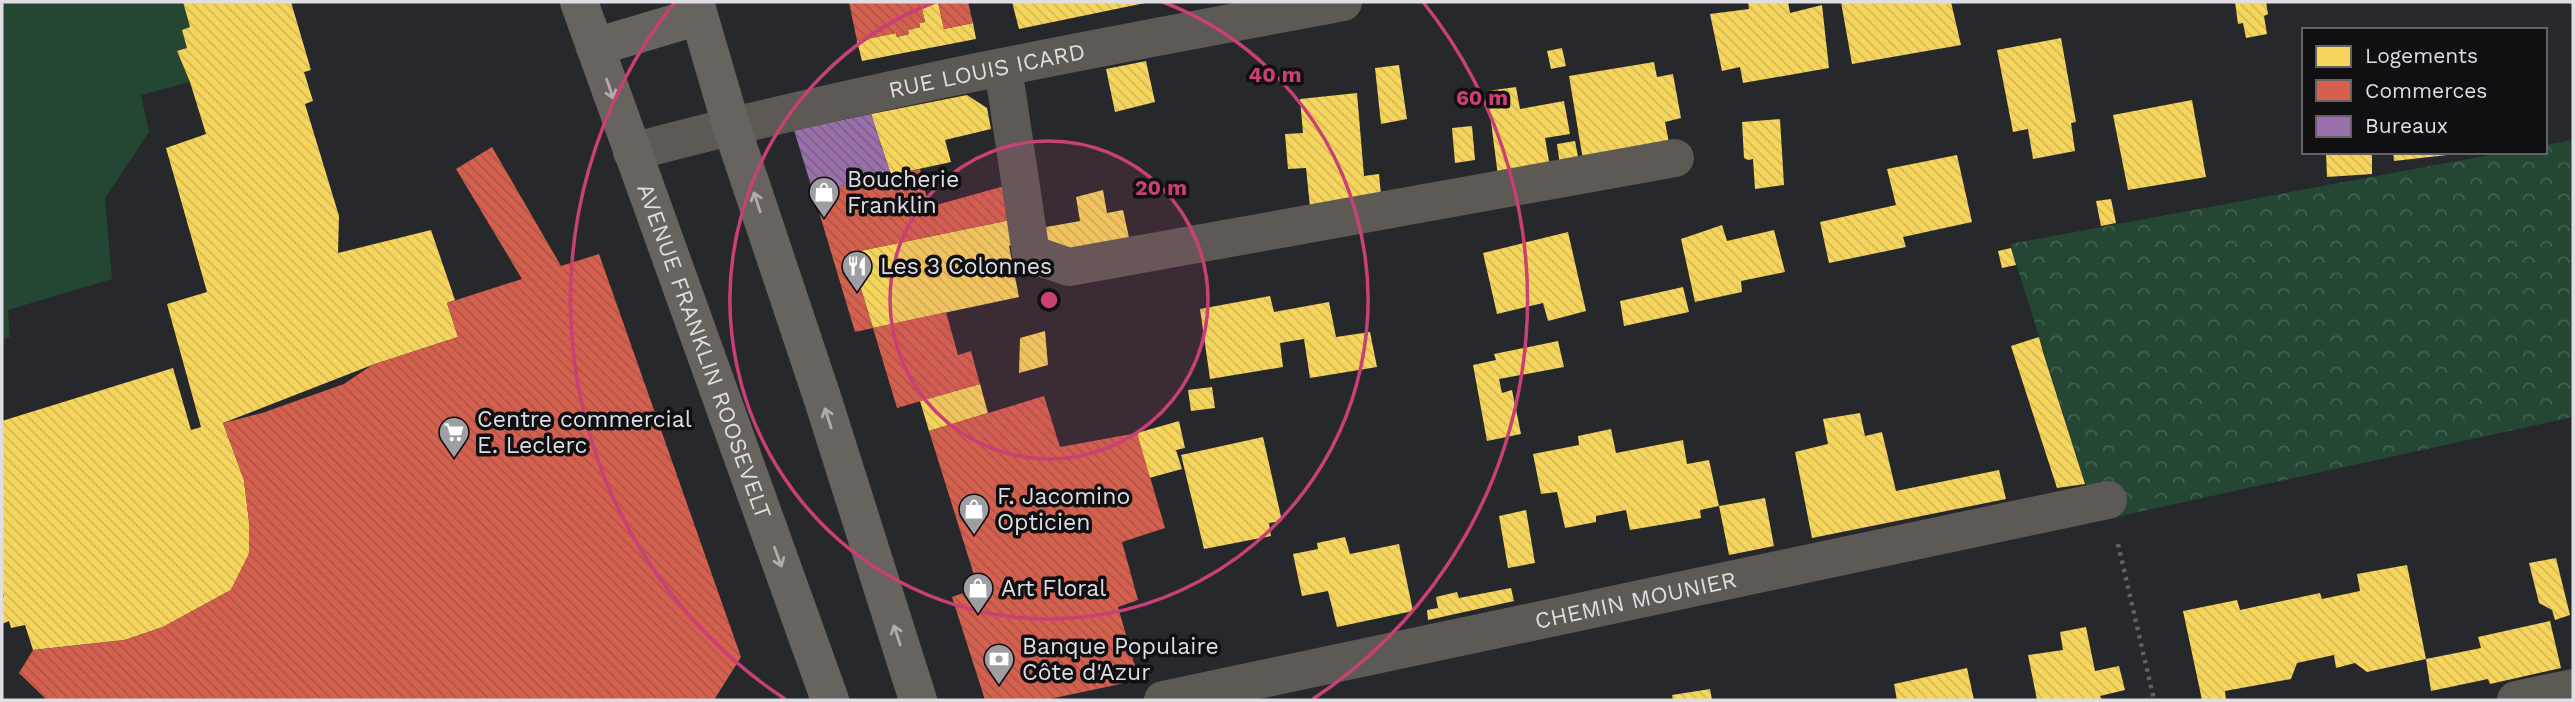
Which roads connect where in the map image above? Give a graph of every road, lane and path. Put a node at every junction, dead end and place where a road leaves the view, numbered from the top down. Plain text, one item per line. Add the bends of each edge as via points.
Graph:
1 (579, 2) edge
2 (1343, 2) edge
3 (697, 9) edge
4 (595, 47) junction
5 (1003, 67) junction
6 (731, 125) junction
7 (632, 152) junction
8 (1675, 158) dead end
9 (2108, 500) joint
10 (2573, 688) edge
11 (830, 700) edge
12 (918, 700) edge
13 (1163, 700) edge
14 (2154, 700) edge
15 (2516, 700) edge

1 - 4 main road, AVENUE FRANKLIN ROOSEVELT
2 - 5 street, RUE LOUIS ICARD
3 - 4 main road
3 - 6 main road
4 -> 7 main road, AVENUE FRANKLIN ROOSEVELT
5 - 6 street, RUE LOUIS ICARD
5 - 8 street via 1031,254 1069,267
6 - 7 street, RUE LOUIS ICARD
12 -> 6 main road
7 -> 11 main road, AVENUE FRANKLIN ROOSEVELT
9 - 13 street, CHEMIN MOUNIER
9 - 14 path
10 - 15 street

